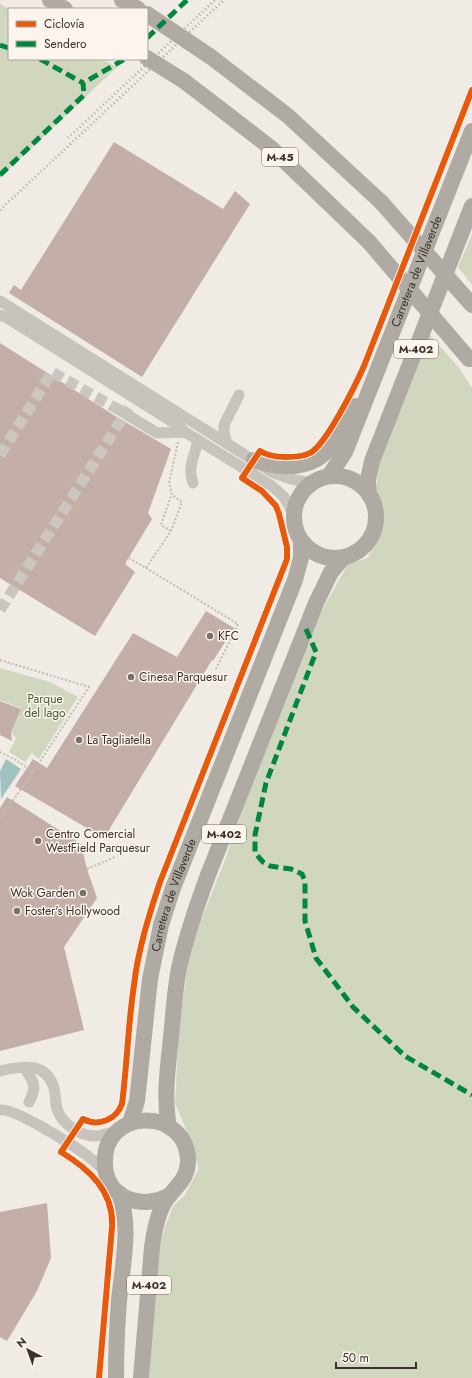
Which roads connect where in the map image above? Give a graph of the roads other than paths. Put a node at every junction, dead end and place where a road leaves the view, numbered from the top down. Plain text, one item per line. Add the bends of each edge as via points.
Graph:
1 (50, 0) edge
2 (122, 0) edge
3 (63, 8) edge
4 (136, 8) edge
5 (148, 15) edge
6 (148, 59) edge
7 (472, 131) edge
8 (472, 206) edge
9 (0, 301) edge
10 (472, 305) edge
11 (0, 315) edge
12 (470, 362) edge
13 (380, 366) junction
14 (239, 395) dead end
15 (121, 411) tunnel mouth
16 (185, 432) junction
17 (198, 440) junction
18 (227, 444) junction
19 (216, 451) junction
20 (254, 460) junction
21 (190, 466) junction
22 (329, 476) junction
23 (193, 483) dead end
24 (312, 483) junction
25 (369, 495) junction
26 (294, 513) junction
27 (301, 541) junction
28 (343, 558) junction
29 (24, 1066) junction
30 (0, 1070) edge
31 (29, 1102) dead end
32 (0, 1110) edge
33 (130, 1123) junction
34 (169, 1127) junction
35 (116, 1131) junction
36 (106, 1172) junction
37 (119, 1194) junction
38 (170, 1195) junction
39 (116, 1376) edge
40 (141, 1378) edge

1 - 3 highway
2 - 4 highway
5 - 10 highway, M-45, bridge via 211,57 288,116 381,202
6 - 12 highway, M-45, bridge via 184,81 271,148 369,242
7 - 13 highway, Carretera de Villaverde / M-402
8 - 25 highway, M-402 via 372,461 368,480
9 - 18 street
11 - 16 street
13 - 20 highway via 328,450 320,456 309,462 288,466 269,465
13 - 22 highway, Carretera de Villaverde / M-402 via 345,452
14 - 18 street via 224,425
15 - 16 street via 157,433
16 - 17 street
17 - 19 street
17 - 21 street
18 - 20 street
19 - 21 street via 202,455
19 - 26 street via 276,490
20 - 24 street via 279,475
21 - 23 street
22 - 24 highway, M-402
22 - 25 highway via 350,479 360,484
24 - 26 highway, M-402 via 298,498
25 - 28 highway, M-402 via 376,513 372,533 359,550
26 - 27 highway, M-402 via 294,526
27 - 28 highway via 318,554
27 - 33 highway, Carretera de Villaverde / M-402 via 301,558 295,580 161,925 148,993 137,1101
28 - 34 highway, Carretera de Villaverde / M-402 via 331,572 318,597 190,925 175,998 166,1093
29 - 30 street
29 - 31 street via 32,1080 34,1093
29 - 35 street via 41,1070 49,1078 54,1087 60,1115 70,1126 94,1136
32 - 36 street via 18,1114 34,1123 85,1154
33 - 34 highway via 150,1120
33 - 35 highway
34 - 38 highway via 183,1141 188,1158 185,1176
35 - 36 highway via 107,1147
36 - 37 highway
37 - 38 highway via 144,1202
37 - 39 highway, M-402 via 126,1226
38 - 40 highway, M-402 via 162,1208 153,1239

